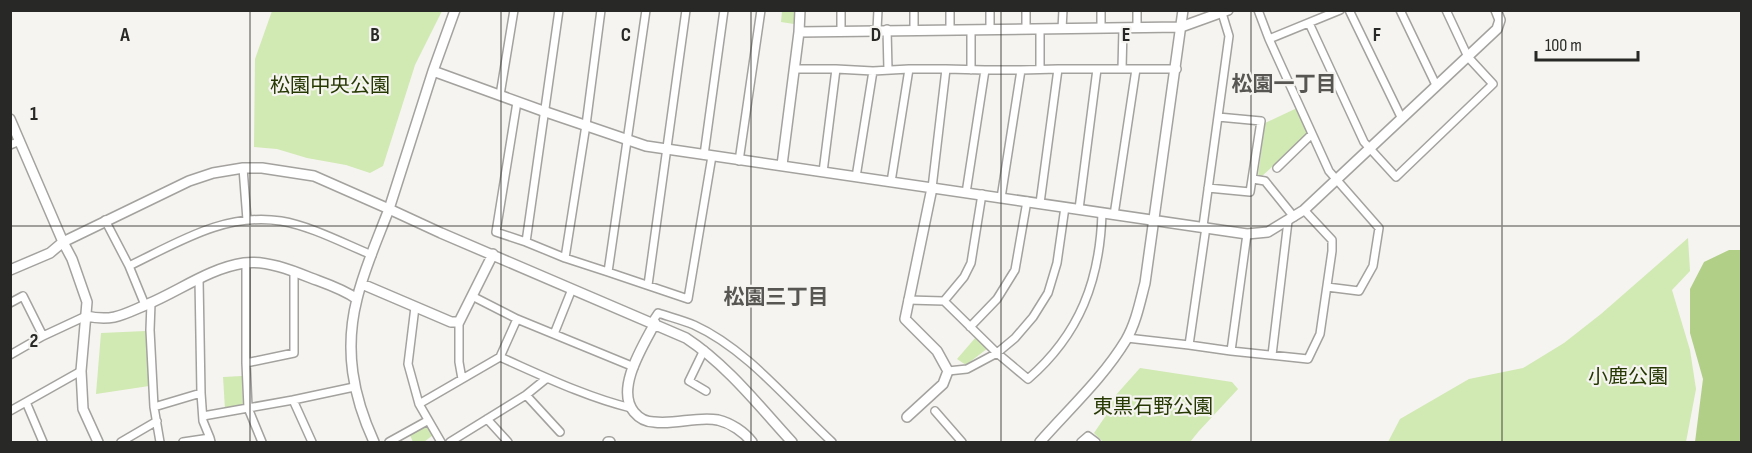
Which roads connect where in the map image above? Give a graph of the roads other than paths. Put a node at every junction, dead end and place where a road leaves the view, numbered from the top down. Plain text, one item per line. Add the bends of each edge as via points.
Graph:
1 (455, 10) edge
2 (514, 10) edge
3 (559, 10) edge
4 (601, 10) edge
5 (645, 10) edge
6 (686, 10) edge
7 (724, 10) edge
8 (761, 10) edge
9 (800, 10) edge
10 (841, 10) edge
11 (878, 10) edge
12 (914, 10) edge
13 (950, 10) edge
14 (990, 10) edge
15 (1026, 10) edge
16 (1062, 10) edge
17 (1101, 10) edge
18 (1137, 10) edge
19 (1184, 10) edge
20 (1258, 10) edge
21 (1340, 10) edge
22 (1349, 10) edge
23 (1400, 10) edge
24 (1446, 10) edge
25 (1496, 10) edge
26 (1225, 12) edge
27 (1309, 23) junction
28 (1181, 27) junction
29 (1101, 28) junction
30 (1123, 28) junction
31 (1137, 28) junction
32 (950, 29) junction
33 (1026, 29) junction
34 (1040, 29) junction
35 (1062, 29) junction
36 (882, 30) junction
37 (914, 30) junction
38 (971, 30) junction
39 (990, 30) junction
40 (841, 31) junction
41 (799, 32) junction
42 (1269, 39) junction
43 (1468, 57) junction
44 (794, 69) junction
45 (836, 69) junction
46 (909, 69) junction
47 (946, 69) junction
48 (1040, 69) junction
49 (1059, 69) junction
50 (1096, 69) junction
51 (1122, 69) junction
52 (1136, 69) junction
53 (1177, 69) junction
54 (888, 70) junction
55 (971, 70) junction
56 (985, 70) junction
57 (1022, 70) junction
58 (433, 71) junction
59 (873, 71) junction
60 (1436, 85) junction
61 (500, 95) junction
62 (517, 102) junction
63 (543, 111) junction
64 (1218, 117) junction
65 (1401, 117) junction
66 (10, 119) edge
67 (586, 125) junction
68 (1312, 135) junction
69 (627, 139) junction
70 (15, 143) edge
71 (1369, 148) junction
72 (667, 149) junction
73 (708, 155) junction
74 (739, 161) junction
75 (782, 165) junction
76 (243, 168) junction
77 (1277, 168) dead end
78 (823, 172) junction
79 (856, 177) junction
80 (1253, 179) junction
81 (1335, 179) junction
82 (891, 182) junction
83 (932, 188) junction
84 (1208, 188) junction
85 (966, 193) junction
86 (982, 194) junction
87 (1001, 198) junction
88 (1027, 201) junction
89 (1040, 203) junction
90 (1065, 207) junction
91 (389, 208) junction
92 (1079, 209) junction
93 (1304, 210) junction
94 (1102, 213) junction
95 (1114, 214) junction
96 (1291, 219) junction
97 (105, 220) junction
98 (247, 220) junction
99 (1154, 221) junction
100 (1204, 227) junction
101 (1247, 234) junction
102 (63, 242) junction
103 (526, 242) junction
104 (493, 254) junction
105 (372, 255) junction
106 (565, 258) junction
107 (246, 263) junction
108 (129, 266) junction
109 (10, 270) edge
110 (294, 271) junction
111 (608, 272) junction
112 (199, 279) junction
113 (362, 284) junction
114 (648, 285) junction
115 (1327, 287) junction
116 (572, 289) junction
117 (472, 296) junction
118 (357, 299) junction
119 (908, 300) junction
120 (944, 301) junction
121 (10, 303) edge
122 (148, 304) junction
123 (415, 307) junction
124 (86, 316) junction
125 (517, 319) junction
126 (459, 322) junction
127 (653, 323) junction
128 (970, 327) junction
129 (554, 334) junction
130 (43, 336) junction
131 (1127, 338) junction
132 (1189, 345) junction
133 (704, 350) junction
134 (1231, 351) junction
135 (997, 353) junction
136 (10, 355) edge
137 (1272, 355) junction
138 (500, 357) junction
139 (246, 363) junction
140 (634, 367) junction
141 (948, 370) junction
142 (81, 371) junction
143 (547, 378) junction
144 (462, 379) junction
145 (354, 387) junction
146 (706, 392) dead end
147 (201, 393) junction
148 (526, 395) junction
149 (293, 400) junction
150 (26, 402) junction
151 (420, 404) junction
152 (154, 407) junction
153 (248, 408) junction
154 (631, 408) junction
155 (10, 411) edge
156 (935, 411) dead end
157 (203, 416) junction
158 (907, 417) dead end
159 (487, 419) junction
160 (157, 421) junction
161 (427, 421) junction
162 (560, 432) dead end
163 (210, 440) edge
164 (43, 442) edge
165 (98, 442) edge
166 (121, 442) edge
167 (160, 442) edge
168 (183, 442) edge
169 (262, 442) edge
170 (312, 442) edge
171 (374, 442) edge
172 (388, 442) edge
173 (441, 442) edge
174 (450, 442) edge
175 (508, 442) edge
176 (752, 442) edge
177 (792, 442) edge
178 (832, 442) edge
179 (962, 442) edge
180 (1040, 442) edge
181 (1081, 442) edge
182 (1096, 442) edge

1 - 58 street
2 - 61 street
3 - 63 street
4 - 67 street
5 - 69 street
6 - 72 street
7 - 73 street
8 - 74 street
9 - 41 street
10 - 40 street
11 - 36 street
12 - 37 street
13 - 32 street
14 - 39 street
15 - 33 street
16 - 35 street
17 - 29 street
18 - 31 street
19 - 28 street
20 - 42 street
21 - 27 street
22 - 65 street
23 - 60 street
24 - 43 street
25 - 43 street via 1499,27
26 - 28 street
26 - 64 street via 1229,36
27 - 42 street
27 - 71 street
28 - 31 street
28 - 53 street
29 - 30 street
29 - 35 street
30 - 31 street
30 - 51 street
32 - 37 street
32 - 38 street
33 - 34 street
33 - 39 street
34 - 35 street
34 - 48 street
36 - 37 street
36 - 40 street
36 - 54 street
38 - 39 street
38 - 55 street
40 - 41 street
41 - 44 street
42 - 68 street
43 - 60 street
43 - 71 street via 1492,84 1396,177
44 - 45 street
44 - 75 street
45 - 59 street
45 - 78 street
46 - 47 street
46 - 54 street
46 - 82 street
47 - 55 street
47 - 83 street
48 - 49 street
48 - 57 street
49 - 50 street
49 - 89 street
50 - 51 street
50 - 92 street
51 - 52 street
52 - 53 street
52 - 95 street
53 - 99 street
54 - 59 street
55 - 56 street
56 - 57 street
56 - 85 street
57 - 87 street
58 - 61 street
58 - 91 street
59 - 79 street
60 - 65 street
61 - 62 street
62 - 63 street
62 - 103 street via 496,232
63 - 67 street
63 - 103 street
64 - 80 street via 1261,121
64 - 84 street
65 - 71 street
66 - 70 street
67 - 69 street
67 - 106 street
68 - 77 street
68 - 81 street
69 - 72 street
69 - 111 street
70 - 102 street
71 - 81 street
72 - 73 street
72 - 114 street
73 - 74 street
73 - 114 street via 688,299
74 - 75 street
75 - 78 street
76 - 91 street via 315,176
76 - 97 street via 189,181
76 - 98 street
78 - 79 street
79 - 82 street
80 - 84 street via 1250,192
80 - 96 street via 1264,181
81 - 93 street
81 - 115 street via 1379,228 1373,266 1359,291
82 - 83 street
83 - 85 street
83 - 119 street
84 - 100 street
85 - 86 street
86 - 87 street
86 - 120 street via 971,263
87 - 88 street
88 - 89 street
88 - 128 street via 1015,270 997,299
89 - 90 street
90 - 92 street
90 - 135 street via 1058,263 1048,293 1033,317
91 - 104 street
91 - 105 street
92 - 94 street
93 - 96 street
93 - 115 street via 1332,240
94 - 95 street
94 - 135 street via 1087,302 1069,335 1028,379
95 - 99 street
96 - 101 street via 1268,232
96 - 137 street
97 - 102 street
97 - 108 street
98 - 105 street via 282,221
98 - 108 street via 194,233
99 - 100 street
99 - 131 street via 1145,283
100 - 101 street
100 - 132 street
101 - 134 street
102 - 109 street via 50,253
102 - 124 street via 87,302
103 - 106 street
104 - 116 street
104 - 117 street
105 - 113 street
106 - 111 street
107 - 110 street
107 - 112 street
107 - 139 street
108 - 122 street
110 - 118 street
110 - 139 street via 294,353
111 - 114 street
112 - 122 street
112 - 147 street
113 - 118 street
113 - 123 street
115 - 137 street via 1320,334 1308,359
116 - 127 street
116 - 129 street
117 - 125 street
117 - 126 street
118 - 145 street via 351,349
119 - 120 street
119 - 141 street via 904,320 937,351
120 - 128 street
121 - 130 street via 23,296
122 - 124 street via 118,317
122 - 152 street
123 - 126 street
123 - 151 street via 408,364
124 - 130 street
124 - 142 street
125 - 129 street
125 - 138 street
126 - 144 street
127 - 133 street
127 - 140 street
127 - 178 street via 658,313 695,326 729,347 765,375
128 - 135 street
129 - 140 street
130 - 136 street
131 - 132 street
131 - 180 street via 1099,377
132 - 134 street
133 - 146 street via 689,381
133 - 177 street
134 - 137 street
135 - 141 street via 967,369
138 - 143 street
138 - 144 street
139 - 153 street
140 - 154 street via 626,389
141 - 158 street via 943,384
142 - 150 street
142 - 165 street via 83,409
143 - 148 street
143 - 154 street
144 - 151 street
145 - 149 street
145 - 171 street
147 - 152 street
147 - 157 street
148 - 159 street
148 - 162 street
149 - 153 street
149 - 170 street
150 - 155 street
150 - 164 street
151 - 161 street
152 - 160 street
153 - 157 street
153 - 169 street
154 - 176 street via 653,423 717,420 736,428
156 - 179 street
157 - 163 street
159 - 174 street
159 - 175 street
160 - 166 street
160 - 167 street
161 - 172 street
161 - 173 street
163 - 168 street
181 - 182 street via 1088,436

